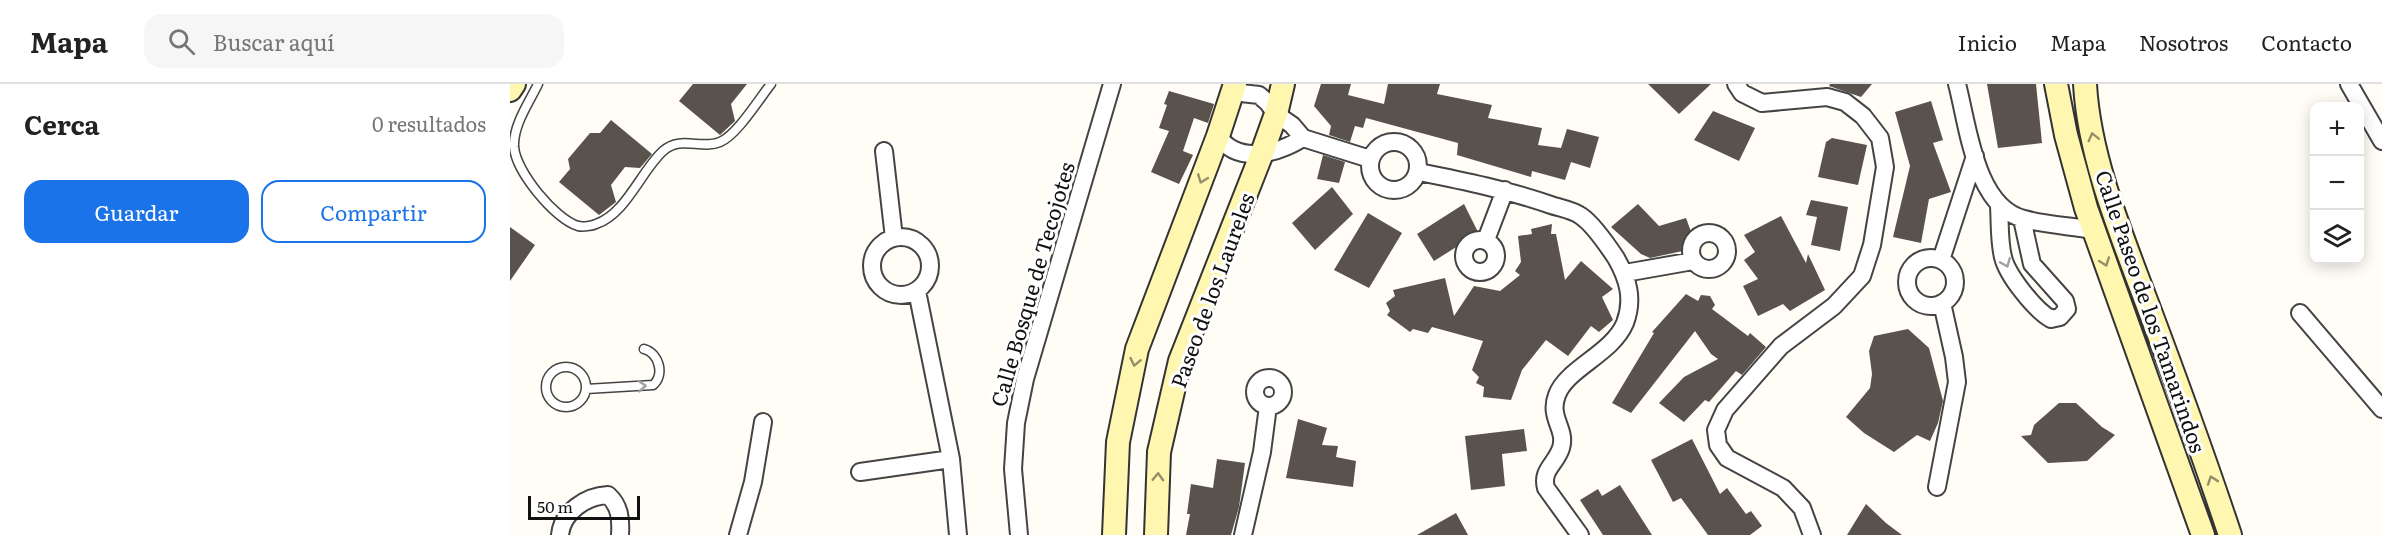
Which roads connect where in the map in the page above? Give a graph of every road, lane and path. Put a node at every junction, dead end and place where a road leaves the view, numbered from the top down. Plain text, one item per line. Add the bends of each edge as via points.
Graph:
1 (538, 84) edge
2 (771, 84) edge
3 (1112, 84) edge
4 (1283, 84) edge
5 (1736, 84) edge
6 (1957, 84) edge
7 (2056, 84) edge
8 (2085, 84) edge
9 (2349, 84) edge
10 (1234, 88) edge
11 (1276, 114) junction
12 (1218, 136) junction
13 (1303, 138) junction
14 (2382, 141) edge
15 (884, 152) dead end
16 (1262, 153) junction
17 (1975, 156) junction
18 (1370, 159) junction
19 (1419, 172) junction
20 (1505, 190) junction
21 (1999, 206) junction
22 (2022, 219) junction
23 (2093, 230) junction
24 (894, 238) junction
25 (1486, 240) dead end
26 (1941, 260) junction
27 (1693, 261) dead end
28 (1625, 273) junction
29 (917, 291) junction
30 (1942, 303) junction
31 (2300, 313) dead end
32 (644, 349) dead end
33 (586, 389) junction
34 (1268, 406) dead end
35 (2382, 409) edge
36 (763, 422) dead end
37 (2200, 445) junction
38 (2175, 453) junction
39 (951, 459) junction
40 (860, 472) dead end
41 (1937, 487) dead end
42 (560, 535) edge
43 (620, 535) edge
44 (738, 535) edge
45 (957, 535) edge
46 (1019, 535) edge
47 (1114, 535) edge
48 (1156, 535) edge
49 (1244, 535) edge
50 (1580, 535) edge
51 (1812, 535) edge
52 (2203, 535) edge
53 (2230, 535) edge

1 - 2 lane via 518,125 514,147 519,167 565,219 580,227 596,225 613,215 663,150 676,143 721,141
3 - 46 street, Calle Bosque de Tecojotes via 1025,379 1016,423 1013,469
4 - 11 street, Paseo de los Laureles
5 - 51 street via 1742,93 1762,103 1827,97 1845,102 1863,116 1880,138 1886,167 1862,276 1834,306 1781,346 1725,410 1716,430 1718,445 1727,458 1783,488 1802,507
6 - 17 street
7 - 23 street, Calle Paseo de los Tamarindos
37 -> 8 street, Calle Paseo de los Tamarindos via 2110,204 2086,108
9 - 14 street
10 - 11 street via 1259,95
10 - 12 street
11 - 13 street
11 - 16 street, Paseo de los Laureles
12 - 16 street via 1225,146 1237,152
12 -> 47 street via 1137,349 1118,442
13 - 16 street via 1284,149
13 - 18 street
15 - 24 street
48 -> 16 street, Paseo de los Laureles via 1159,452 1180,361
17 - 21 street via 1985,185
17 - 26 street
18 - 19 street via 1382,144 1401,141 1416,153
18 - 19 street via 1372,178 1388,190 1407,188
19 - 20 street
20 - 25 street
20 - 28 street via 1582,216
21 - 22 street
21 -> 22 street via 2003,258 2013,277 2043,315 2051,320 2060,317 2067,309 2065,301 2032,264
22 - 23 street
23 -> 38 street, Calle Paseo de los Tamarindos
24 - 29 street via 912,239 926,250 930,259 929,277
24 - 29 street via 874,256 873,274 891,294 909,295
26 - 30 street via 1951,270 1954,285
26 - 30 street via 1926,258 1913,266 1907,286 1920,303
27 - 28 street
28 - 50 street via 1631,298 1625,323 1611,344 1558,392 1554,406 1562,446 1544,480
29 - 39 street
30 - 41 street via 1956,382
31 - 35 street
33 -> 32 lane via 653,385 660,373 655,356
33 - 33 lane via 578,371 569,367 550,375 546,385 548,396 565,407 582,399
34 - 49 street
36 - 44 street via 753,482
37 - 38 street
53 -> 37 street, Calle Paseo de los Tamarindos
38 - 52 street, Calle Paseo de los Tamarindos
39 - 40 street
39 - 45 street
42 - 43 street via 564,518 572,510 608,495 616,502

